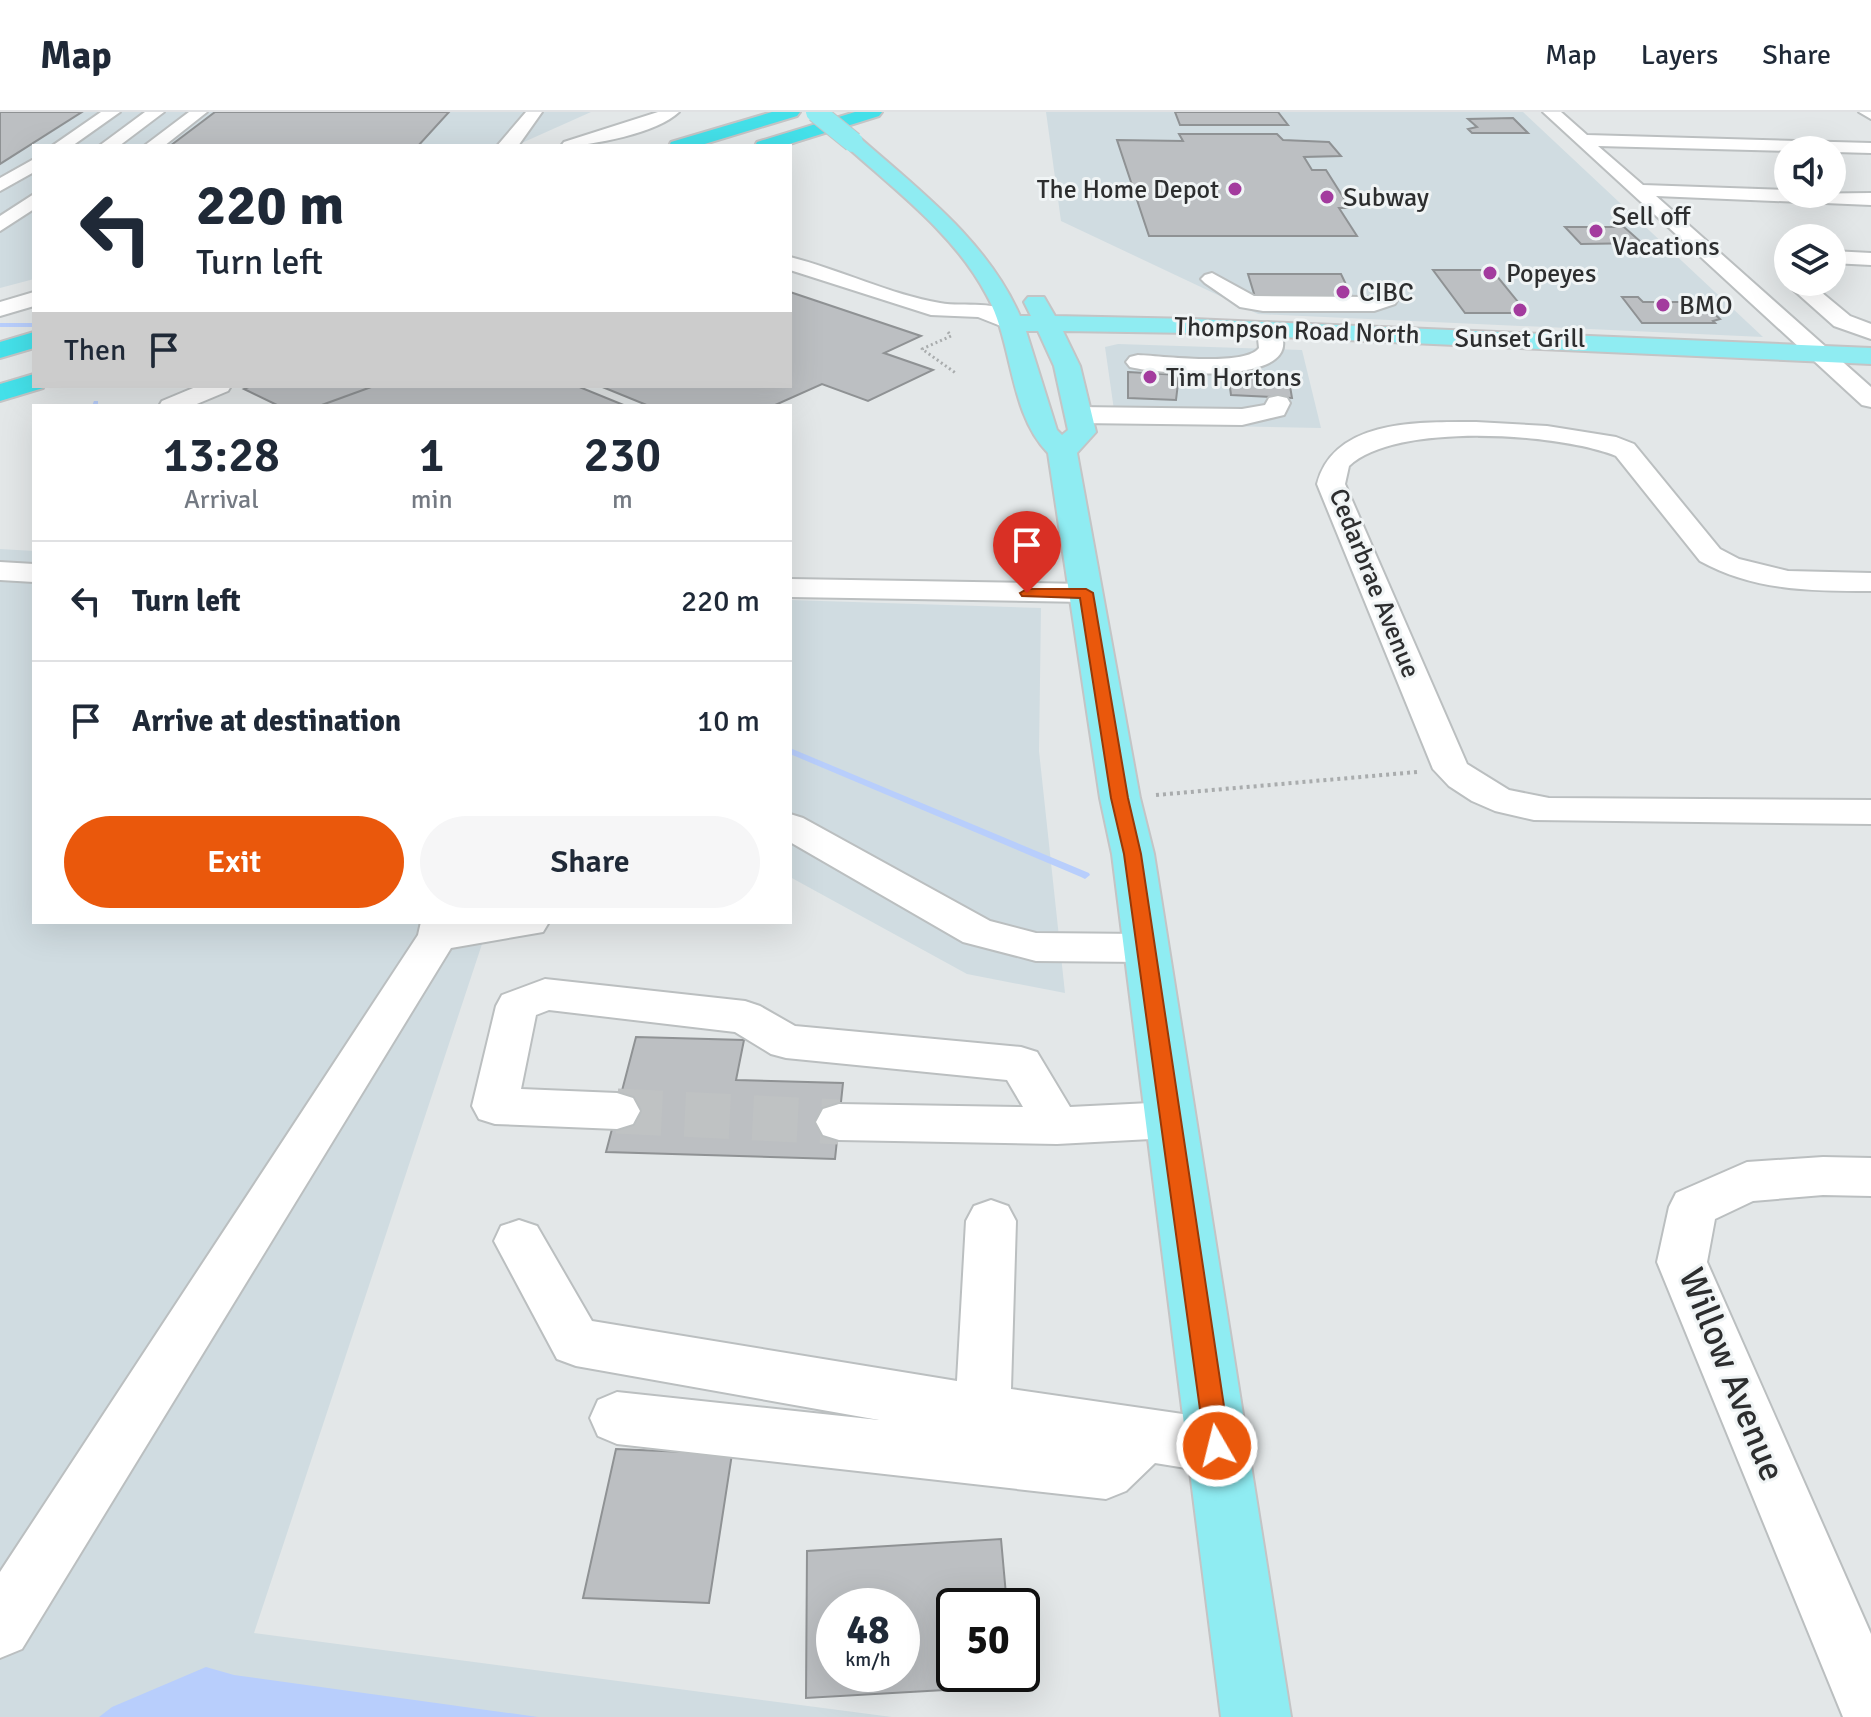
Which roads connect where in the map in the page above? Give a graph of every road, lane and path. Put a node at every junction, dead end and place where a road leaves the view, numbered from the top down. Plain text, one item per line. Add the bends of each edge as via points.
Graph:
1 (112, 112) edge
2 (156, 112) edge
3 (199, 112) edge
4 (534, 112) edge
5 (671, 112) edge
6 (791, 112) edge
7 (816, 112) edge
8 (838, 112) edge
9 (873, 112) edge
10 (1551, 112) edge
11 (862, 140) junction
12 (1581, 140) junction
13 (64, 144) edge
14 (111, 144) edge
15 (156, 144) edge
16 (508, 144) edge
17 (577, 144) edge
18 (685, 144) edge
19 (770, 144) edge
20 (1871, 148) edge
21 (32, 165) edge
22 (0, 186) edge
23 (1637, 190) junction
24 (944, 196) dead end
25 (1871, 199) edge
26 (32, 201) edge
27 (32, 221) edge
28 (3, 223) edge
29 (1846, 258) edge
30 (1871, 259) edge
31 (792, 264) edge
32 (1022, 279) dead end
33 (1212, 279) dead end
34 (1813, 296) edge
35 (1387, 299) dead end
36 (32, 300) edge
37 (0, 309) edge
38 (974, 310) junction
39 (1011, 323) junction
40 (1047, 323) junction
41 (1268, 329) junction
42 (1871, 332) edge
43 (32, 341) edge
44 (0, 350) edge
45 (1820, 354) junction
46 (1871, 356) edge
47 (1138, 362) dead end
48 (1208, 364) junction
49 (957, 374) dead end
50 (32, 383) edge
51 (214, 388) edge
52 (0, 393) edge
53 (1871, 400) edge
54 (1278, 403) dead end
55 (176, 404) edge
56 (1216, 416) junction
57 (1070, 433) junction
58 (1871, 582) edge
59 (792, 588) edge
60 (1086, 593) junction
61 (1451, 769) junction
62 (1120, 798) junction
63 (1871, 812) edge
64 (792, 827) edge
65 (503, 924) edge
66 (439, 929) edge
67 (1144, 948) junction
68 (617, 1111) tunnel mouth
69 (1170, 1120) junction
70 (839, 1122) tunnel mouth
71 (1057, 1126) junction
72 (1871, 1177) edge
73 (991, 1221) dead end
74 (519, 1241) dead end
75 (983, 1411) junction
76 (617, 1418) dead end
77 (1145, 1435) junction
78 (1217, 1446) junction
79 (0, 1627) edge
80 (1871, 1708) edge
81 (1256, 1717) edge

1 - 13 street
2 - 14 street
3 - 15 street
4 - 16 street
5 - 17 street
6 - 18 highway
7 - 11 main road, bridge
8 - 11 main road
9 - 19 highway
10 - 12 street
11 - 24 main road
11 - 39 main road via 972,254
12 - 20 street
12 - 23 street
21 - 22 street
23 - 25 street
23 - 45 street
26 - 28 street
27 - 28 street
29 - 30 street
31 - 38 street via 939,310
32 - 40 main road
33 - 35 street via 1248,302 1263,304 1374,304
34 - 42 street via 1842,321
36 - 37 street
38 - 39 street
38 - 49 path via 935,326 951,336 922,349
39 - 40 main road, Thompson Road North
39 - 57 main road via 1044,433
40 - 41 main road, Thompson Road North
40 - 57 main road via 1067,366
41 - 45 main road, Thompson Road North
41 - 48 street via 1272,342 1264,359
43 - 44 highway
45 - 46 main road, Thompson Road North
45 - 53 street
47 - 48 street
48 - 56 street
50 - 52 highway
51 - 55 street
54 - 56 street via 1261,415
56 - 57 street
57 - 60 main road
58 - 61 street, Cedarbrae Avenue via 1759,578 1722,563 1631,456 1599,440 1442,430 1395,434 1360,446 1337,462 1331,484
59 - 60 street
60 - 62 main road
61 - 62 path
61 - 63 street, Cedarbrae Avenue via 1472,788 1520,808
62 - 67 main road
64 - 67 street via 977,932 1036,947
65 - 66 street
66 - 79 street
67 - 69 main road
68 - 71 street via 495,1106 517,1006 545,994 730,1015 745,1017 786,1042 1021,1064
69 - 71 street
69 - 78 main road
70 - 71 street
72 - 80 street, Willow Avenue via 1747,1182 1693,1207 1682,1262
73 - 75 street
74 - 75 street via 576,1342
75 - 77 street
76 - 77 street via 1106,1472
77 - 78 street
78 - 81 main road

